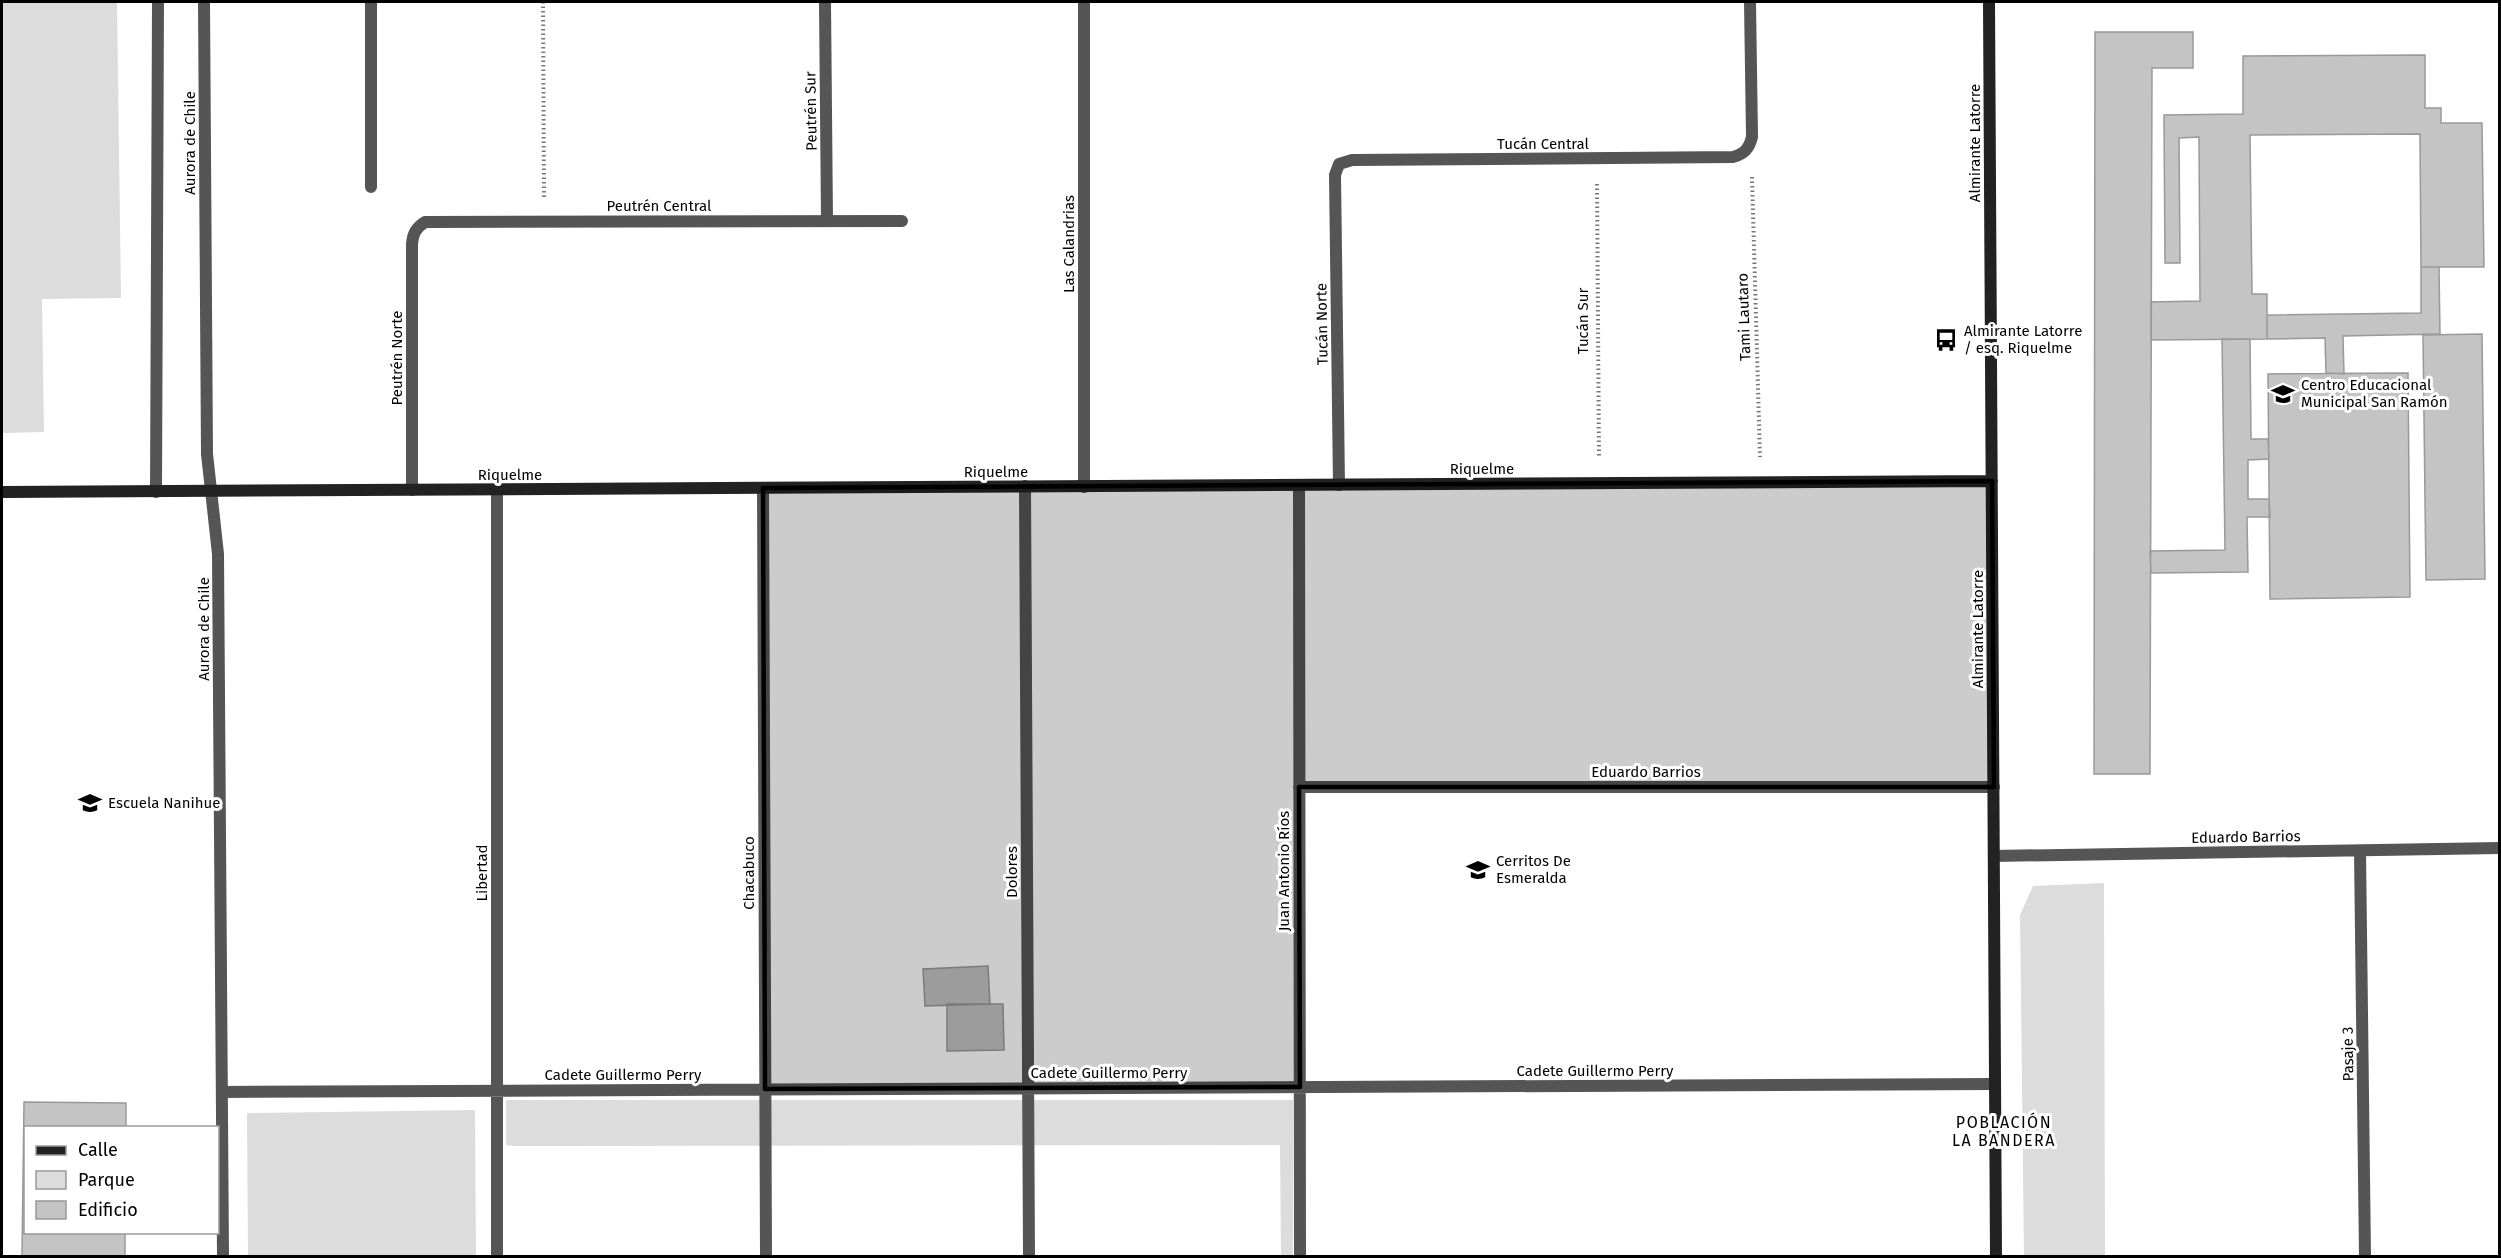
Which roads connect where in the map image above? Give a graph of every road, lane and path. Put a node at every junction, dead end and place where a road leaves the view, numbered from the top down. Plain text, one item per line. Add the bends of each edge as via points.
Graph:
1 (158, 2) edge
2 (204, 2) edge
3 (371, 2) edge
4 (543, 2) edge
5 (825, 2) edge
6 (1084, 2) edge
7 (1750, 2) edge
8 (1989, 2) edge
9 (1746, 151) junction
10 (1597, 159) junction
11 (1339, 164) joint
12 (371, 187) dead end
13 (544, 221) junction
14 (827, 221) junction
15 (902, 221) dead end
16 (417, 227) joint
17 (1992, 481) junction
18 (1761, 482) junction
19 (1599, 483) junction
20 (1299, 485) junction
21 (1340, 485) junction
22 (1025, 486) junction
23 (1084, 487) junction
24 (763, 488) junction
25 (497, 489) junction
26 (412, 490) junction
27 (210, 491) junction
28 (2, 492) edge
29 (156, 492) junction
30 (1299, 787) junction
31 (1994, 787) junction
32 (2499, 848) edge
33 (2360, 850) junction
34 (1994, 856) junction
35 (1995, 1084) junction
36 (1300, 1087) junction
37 (1028, 1088) junction
38 (765, 1089) junction
39 (497, 1091) junction
40 (223, 1092) junction
41 (223, 1257) edge
42 (497, 1257) edge
43 (766, 1257) edge
44 (1029, 1257) edge
45 (1300, 1257) edge
46 (1996, 1257) edge
47 (2365, 1257) edge

1 - 29 street
2 - 27 street, Aurora de Chile
3 - 12 street
4 - 13 path
5 - 14 street, Peutrén Sur
6 - 23 street, Las Calandrias
7 - 9 street via 1752,137
8 - 17 street, Almirante Latorre
9 - 10 street, Tucán Central via 1733,157
9 - 18 path, Tami Lautaro via 1752,173
10 - 11 street, Tucán Central via 1352,160
10 - 19 path, Tucán Sur
11 - 21 street, Tucán Norte via 1335,175
13 - 14 street, Peutrén Central
13 - 16 street, Peutrén Central via 434,221
14 - 15 street, Peutrén Central
16 - 26 street, Peutrén Norte via 412,236
17 - 18 street, Riquelme
17 - 31 street, Almirante Latorre
18 - 19 street, Riquelme
19 - 21 street, Riquelme
20 - 21 street, Riquelme
20 - 23 street, Riquelme
20 - 30 street, Juan Antonio Ríos
22 - 23 street, Riquelme
22 - 24 street, Riquelme
22 - 37 street, Dolores
24 - 25 street, Riquelme
24 - 38 street, Chacabuco
25 - 26 street, Riquelme
25 - 39 street, Libertad
26 - 27 street, Riquelme
27 - 29 street, Riquelme
27 - 40 street, Aurora de Chile via 218,554
28 - 29 street, Riquelme
30 - 31 street, Eduardo Barrios
30 - 36 street, Juan Antonio Ríos
31 - 34 street, Almirante Latorre
32 - 33 street, Eduardo Barrios
33 - 34 street, Eduardo Barrios
33 - 47 street, Pasaje 3
34 - 35 street, Almirante Latorre
35 - 36 street, Cadete Guillermo Perry
35 - 46 street, Almirante Latorre
36 - 37 street, Cadete Guillermo Perry
36 - 45 street, Juan Antonio Ríos
37 - 38 street, Cadete Guillermo Perry
37 - 44 street, Dolores
38 - 39 street, Cadete Guillermo Perry
38 - 43 street, Chacabuco
39 - 40 street, Cadete Guillermo Perry
39 - 42 street, Libertad
40 - 41 street, Aurora de Chile

